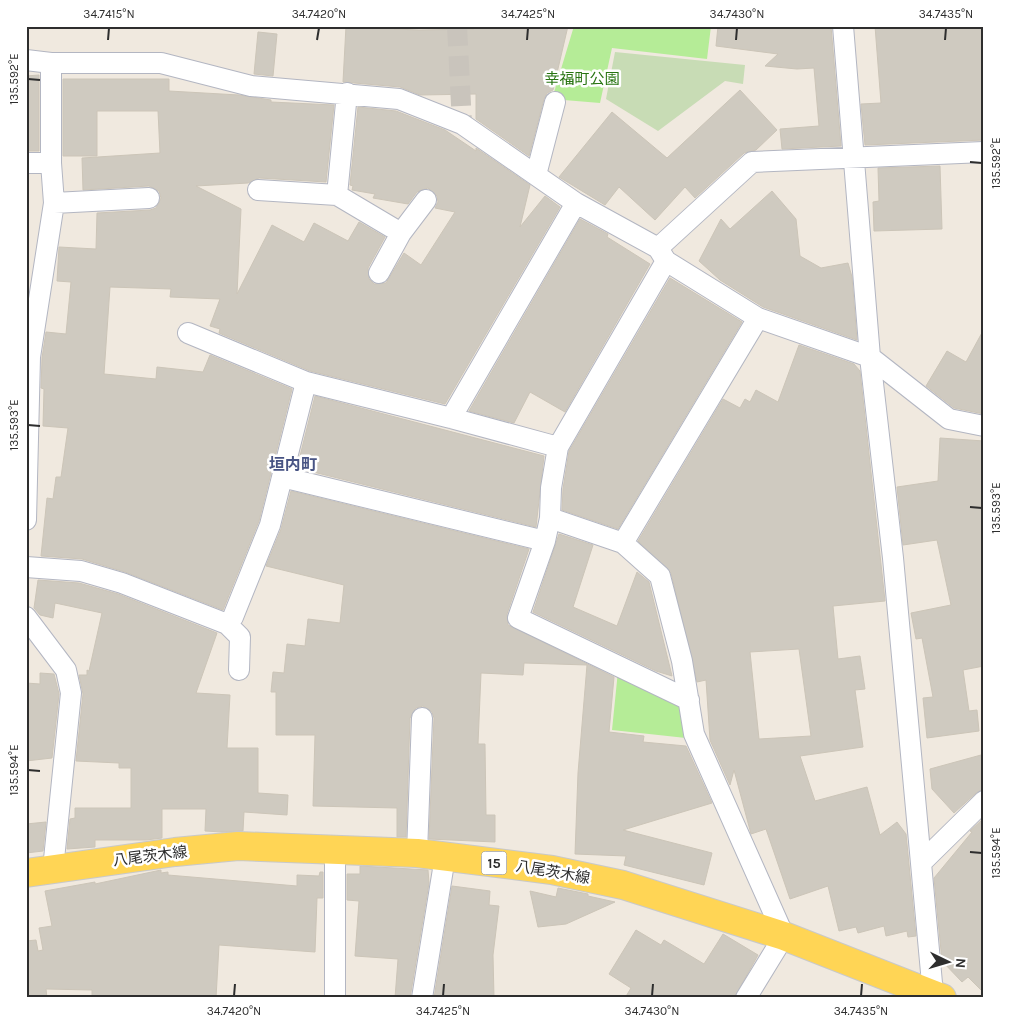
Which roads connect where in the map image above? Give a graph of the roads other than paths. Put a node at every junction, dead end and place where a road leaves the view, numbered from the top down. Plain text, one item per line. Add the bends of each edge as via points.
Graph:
1 (843, 26) edge
2 (26, 60) edge
3 (51, 63) junction
4 (347, 93) junction
5 (555, 102) dead end
6 (984, 152) edge
7 (855, 156) junction
8 (26, 163) edge
9 (51, 164) junction
10 (536, 175) junction
11 (258, 190) dead end
12 (337, 196) junction
13 (148, 198) dead end
14 (426, 200) dead end
15 (576, 202) junction
16 (54, 203) junction
17 (401, 234) junction
18 (662, 255) junction
19 (379, 273) dead end
20 (758, 318) junction
21 (188, 333) dead end
22 (870, 357) junction
23 (28, 379) edge
24 (306, 382) junction
25 (451, 418) junction
26 (984, 426) edge
27 (558, 447) junction
28 (282, 476) junction
29 (550, 518) junction
30 (26, 520) edge
31 (545, 541) junction
32 (623, 543) junction
33 (26, 567) edge
34 (26, 617) edge
35 (228, 624) junction
36 (239, 670) dead end
37 (688, 700) junction
38 (422, 718) dead end
39 (984, 801) edge
40 (336, 848) junction
41 (417, 853) junction
42 (445, 857) junction
43 (922, 862) junction
44 (52, 869) junction
45 (26, 874) edge
46 (784, 936) junction
47 (937, 996) edge
48 (335, 998) edge
49 (422, 998) edge
50 (746, 998) edge

1 - 7 street
2 - 3 street
3 - 4 street via 161,63 251,86
3 - 9 street
4 - 10 street via 399,99 462,124
4 - 12 street
5 - 10 street
6 - 7 street
7 - 18 street via 752,162
7 - 22 street
8 - 9 street
9 - 16 street
10 - 15 street
11 - 12 street
12 - 17 street
13 - 16 street
14 - 17 street
15 - 18 street
15 - 25 street
16 - 23 street
17 - 19 street
18 - 20 street
18 - 27 street
20 - 22 street
20 - 32 street
21 - 24 street
22 - 26 street via 950,419
22 - 43 street
23 - 30 street
24 - 25 street
24 - 28 street
25 - 27 street
27 - 29 street
28 - 31 street
28 - 35 street via 270,525
29 - 31 street
29 - 32 street
31 - 37 street via 518,618
32 - 37 street via 660,576 682,661
33 - 35 street via 81,572 122,583
34 - 44 street via 66,670 71,692
35 - 36 street via 240,636
37 - 46 street via 694,734
38 - 41 street
39 - 43 street
40 - 41 main road, 八尾茨木線 / 15
40 - 44 main road, 八尾茨木線 / 15 via 238,846
40 - 48 street
41 - 42 main road, 八尾茨木線 / 15
42 - 46 main road, 八尾茨木線 / 15 via 552,870 622,886
42 - 49 street
43 - 47 street
44 - 45 main road, 八尾茨木線 / 15
46 - 47 main road, 八尾茨木線 / 15
46 - 50 street

